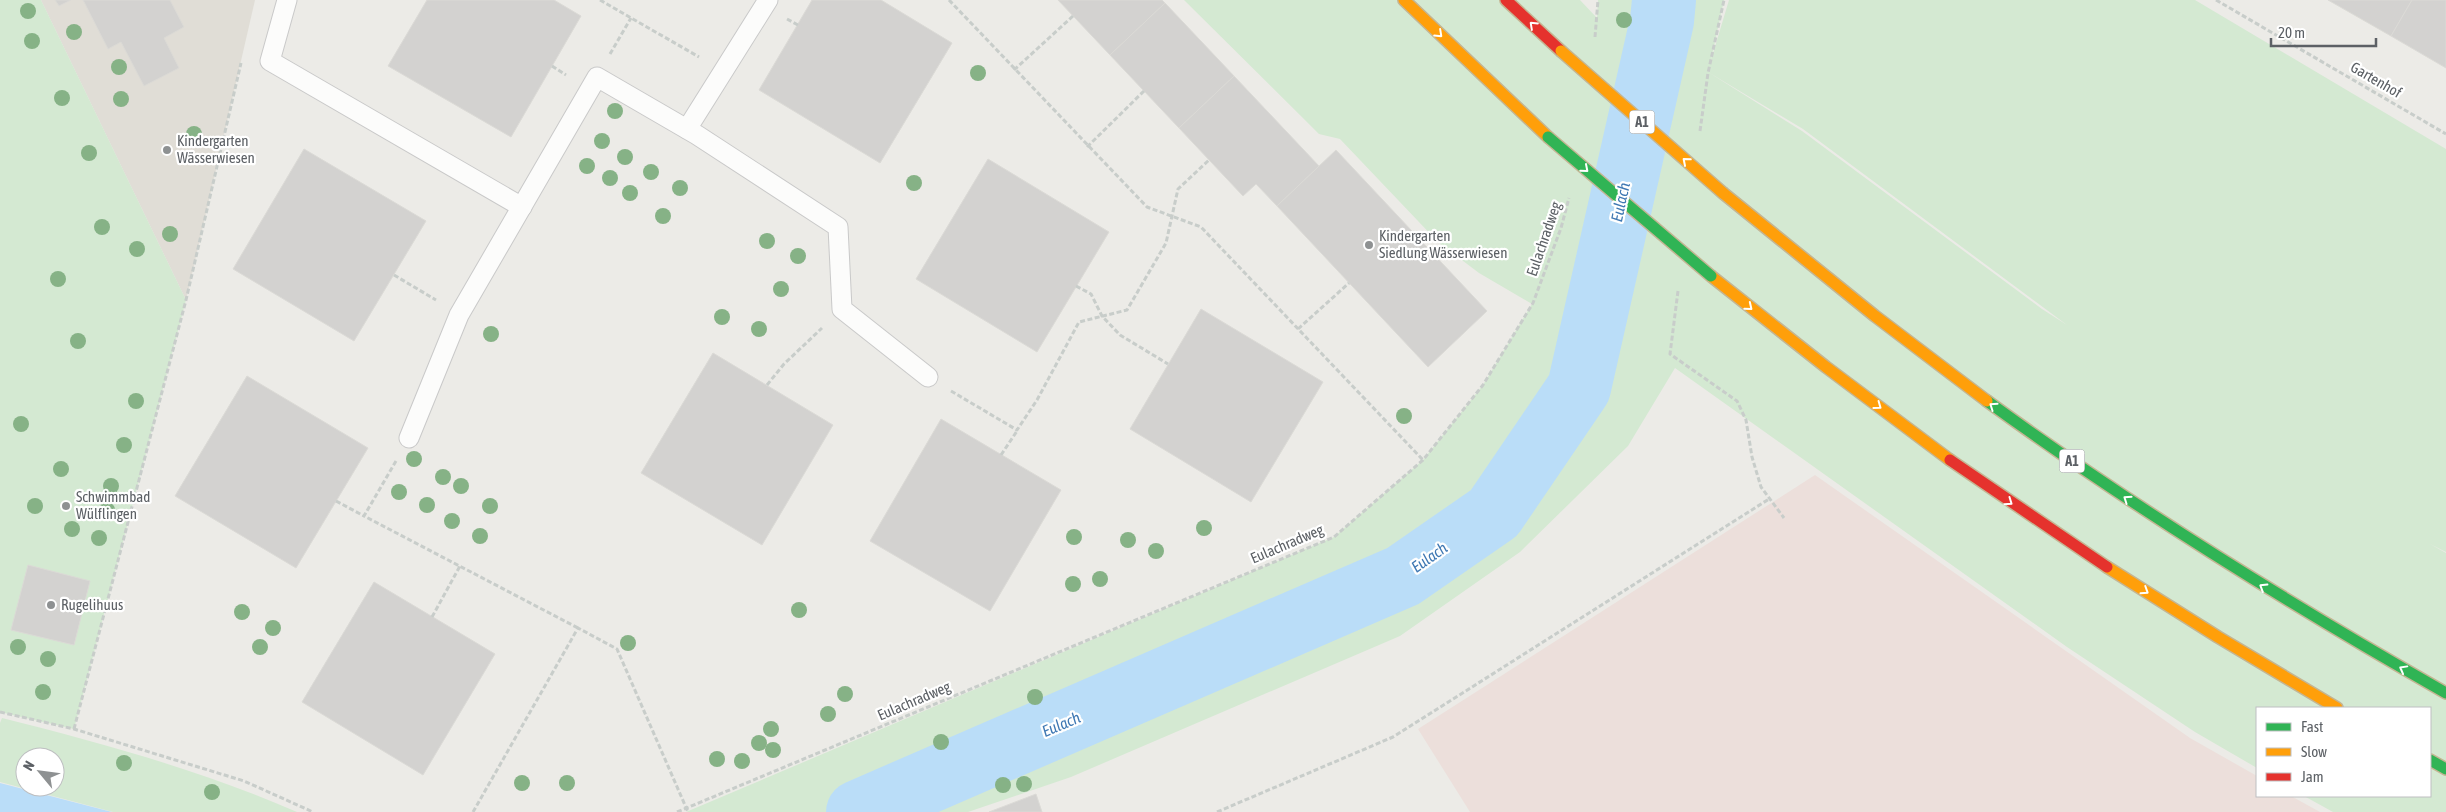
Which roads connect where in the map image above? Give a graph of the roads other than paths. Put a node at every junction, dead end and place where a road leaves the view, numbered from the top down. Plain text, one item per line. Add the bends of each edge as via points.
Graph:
1 (287, 0) edge
2 (768, 0) edge
3 (1404, 0) edge
4 (1506, 0) edge
5 (687, 129) junction
6 (522, 207) junction
7 (928, 377) road end
8 (409, 438) road end
9 (2446, 693) edge
10 (2335, 707) edge
11 (2431, 761) edge
12 (2446, 769) edge

1 - 6 lane via 270,61
2 - 5 lane
3 -> 10 highway, bridge via 1548,137 1711,276 1868,399 2022,511 2191,621
9 -> 4 highway, A1, bridge via 2299,609 2148,513 2069,460 1910,344 1723,194
5 - 6 lane via 597,77
5 - 7 lane via 838,227 842,309
6 - 8 lane via 459,315
11 - 12 highway

